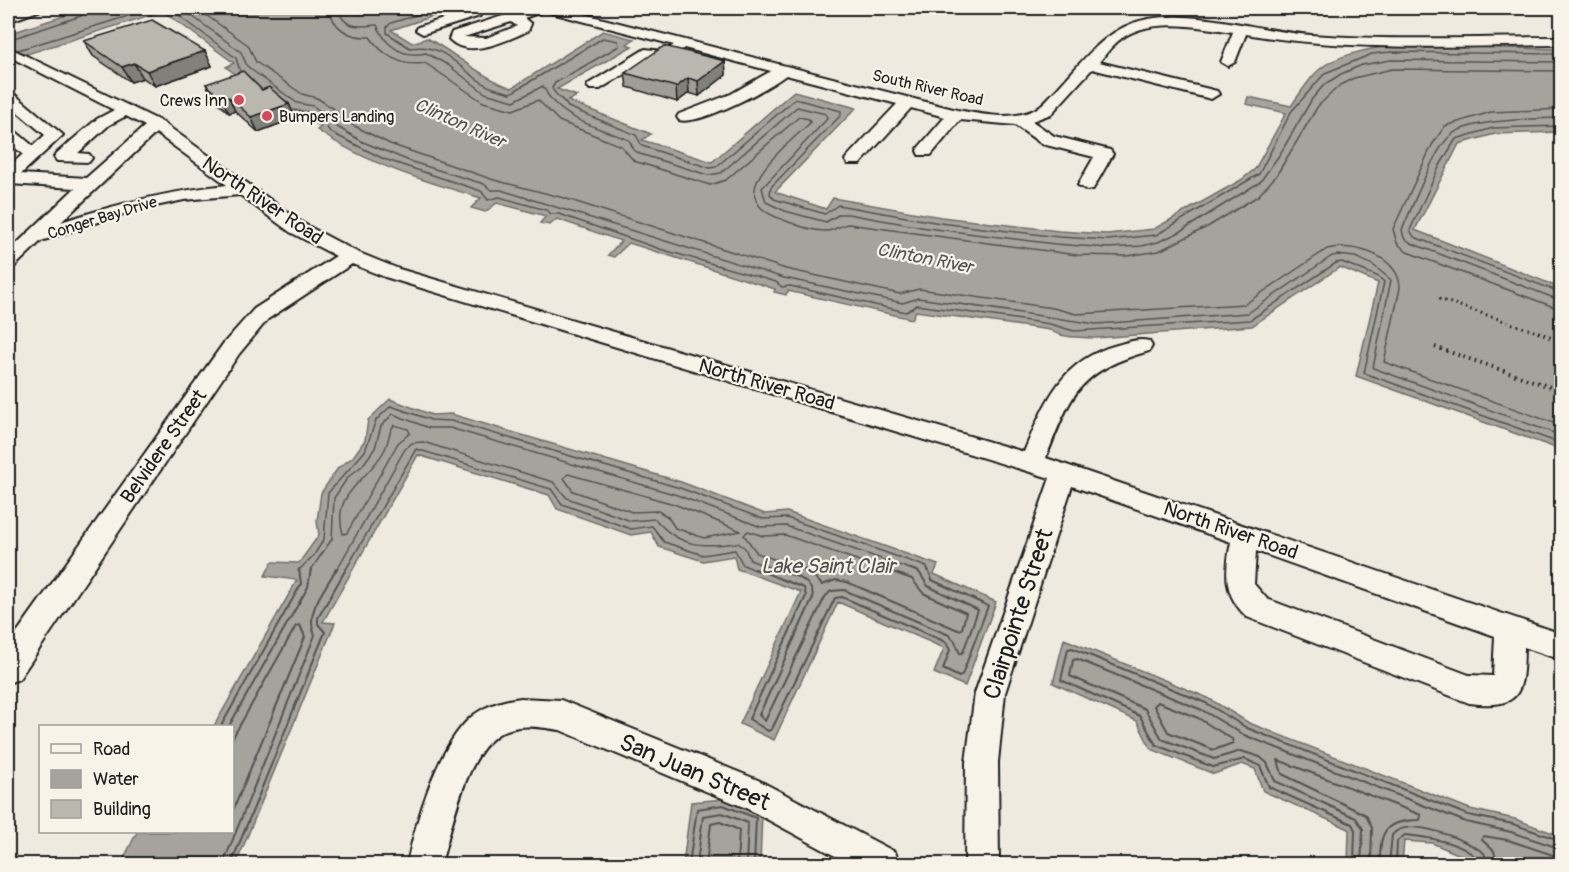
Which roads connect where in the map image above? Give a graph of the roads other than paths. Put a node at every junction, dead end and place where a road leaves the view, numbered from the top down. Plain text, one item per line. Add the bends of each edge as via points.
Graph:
1 (39, 8) edge
2 (492, 8) edge
3 (540, 8) edge
4 (547, 8) edge
5 (588, 8) edge
6 (574, 16) junction
7 (513, 17) dead end
8 (8, 18) edge
9 (423, 30) dead end
10 (1241, 30) junction
11 (1562, 41) edge
12 (684, 45) junction
13 (16, 55) edge
14 (1228, 62) dead end
15 (1088, 64) junction
16 (783, 70) junction
17 (595, 86) dead end
18 (1211, 94) dead end
19 (8, 97) edge
20 (908, 102) junction
21 (127, 110) junction
22 (956, 115) junction
23 (685, 117) dead end
24 (1019, 120) junction
25 (156, 125) junction
26 (8, 134) edge
27 (925, 151) dead end
28 (33, 154) junction
29 (82, 158) dead end
30 (854, 160) dead end
31 (8, 178) edge
32 (90, 184) junction
33 (1087, 185) dead end
34 (242, 189) junction
35 (34, 237) junction
36 (350, 256) junction
37 (8, 262) edge
38 (1141, 346) dead end
39 (1032, 463) junction
40 (1064, 473) junction
41 (1246, 535) junction
42 (1510, 629) junction
43 (1562, 647) edge
44 (8, 669) edge
45 (424, 864) edge
46 (883, 864) edge
47 (982, 864) edge

1 - 8 street
2 - 9 street
3 - 7 street
4 - 6 street, South River Road
5 - 6 street
6 - 12 street, South River Road
10 - 11 street, South River Road via 1337,40
10 - 14 street
10 - 15 street, South River Road via 1182,22 1142,24 1115,36
12 - 16 street, South River Road
12 - 17 street via 666,56 650,52
13 - 21 street, North River Road
15 - 18 street
15 - 24 street, South River Road via 1053,105 1038,115
16 - 20 street, South River Road
16 - 23 street via 764,86
19 - 28 street via 55,135
20 - 22 street, South River Road
20 - 30 street
21 - 25 street, North River Road
21 - 29 street via 103,122 63,157
22 - 24 street, South River Road
22 - 27 street
24 - 33 street via 1048,140 1104,154
25 - 32 street, Conger Bay Drive
25 - 34 street, North River Road
26 - 28 street
28 - 31 street
31 - 32 street
32 - 35 street, Conger Bay Drive
34 - 35 street, Conger Bay Drive via 128,206
34 - 36 street, North River Road via 297,228
35 - 37 street, Conger Bay Drive
36 - 39 street, North River Road via 441,289
36 - 44 street, Belvidere Street via 261,314 231,349
38 - 39 street via 1104,356 1071,379 1060,395
39 - 40 street, North River Road
40 - 41 street, North River Road
40 - 47 street, Clairpointe Street via 990,693 982,762
41 - 42 street, North River Road
41 - 42 street via 1238,585 1244,599 1469,688 1495,692 1508,683
42 - 43 street, North River Road
45 - 46 street, San Juan Street via 454,766 472,740 497,718 530,712 561,716 758,796

